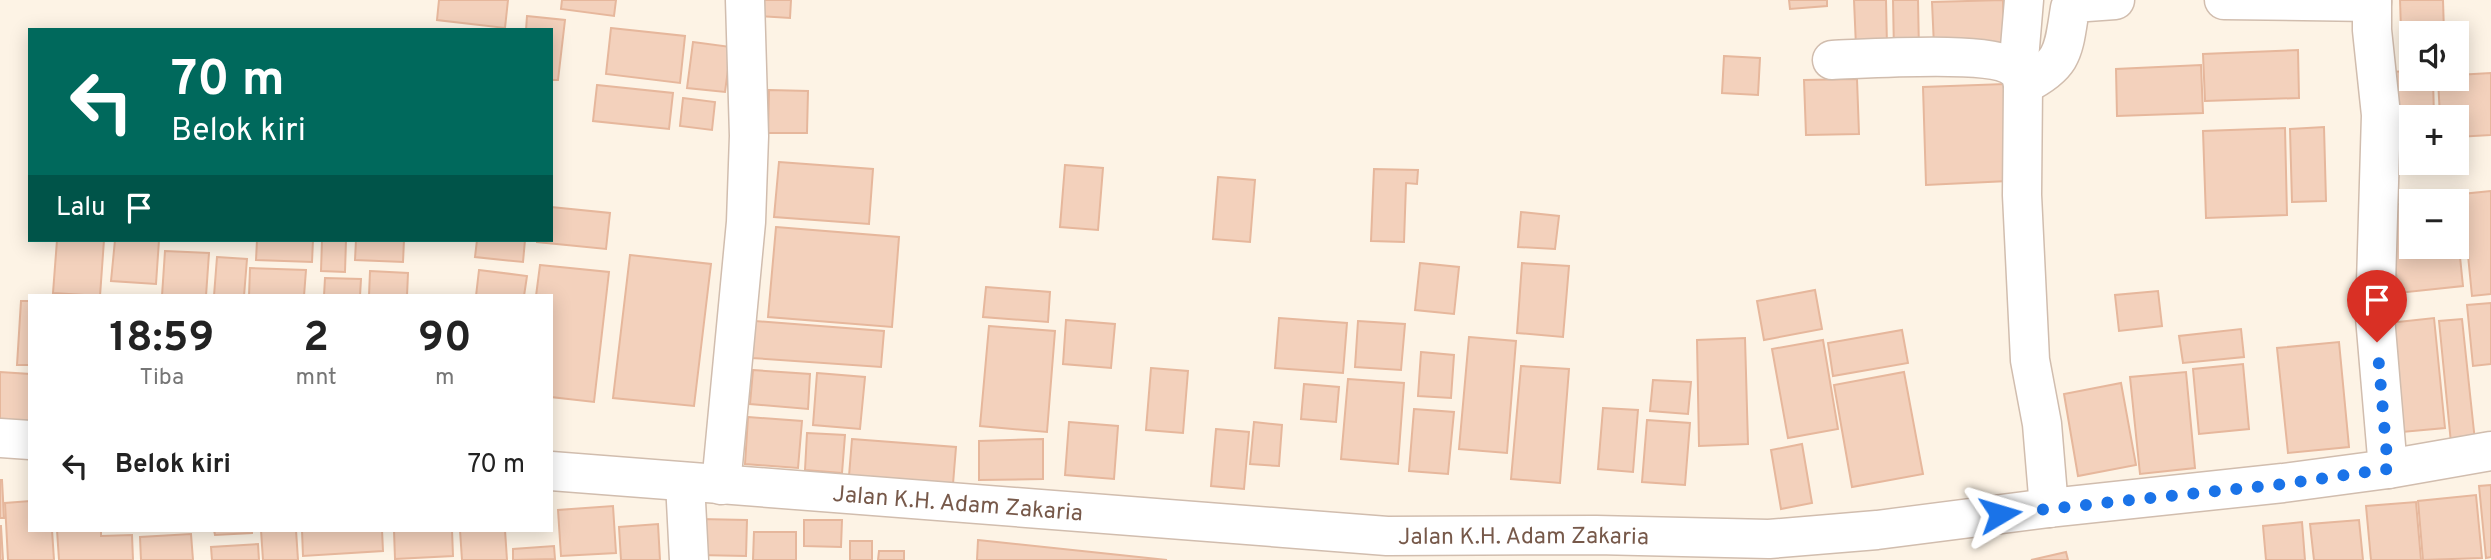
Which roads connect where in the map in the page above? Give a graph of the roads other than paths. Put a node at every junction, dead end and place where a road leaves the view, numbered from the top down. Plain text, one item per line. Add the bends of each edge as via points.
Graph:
1 (745, 0) edge
2 (2024, 0) edge
3 (2115, 0) edge
4 (2224, 0) edge
5 (2372, 1) edge
6 (1832, 60) dead end
7 (2021, 78) junction
8 (0, 438) edge
9 (28, 440) edge
10 (2491, 451) edge
11 (2388, 469) junction
12 (553, 471) edge
13 (703, 484) junction
14 (2049, 508) junction
15 (1387, 548) edge
16 (688, 560) edge

1 - 13 street via 746,222
2 - 7 street
3 - 7 street via 2073,3 2062,52 2052,67
4 - 5 street
5 - 11 street via 2381,116 2375,317
6 - 7 street via 1977,58 1997,61
7 - 14 street via 2031,360
8 - 9 street
10 - 11 street, Jalan K.H. Adam Zakaria
11 - 14 street, Jalan K.H. Adam Zakaria
12 - 13 street, Jalan K.H. Adam Zakaria
13 - 15 street, Jalan K.H. Adam Zakaria via 941,499 1213,524
13 - 16 street
14 - 15 street, Jalan K.H. Adam Zakaria via 1769,539 1596,535

